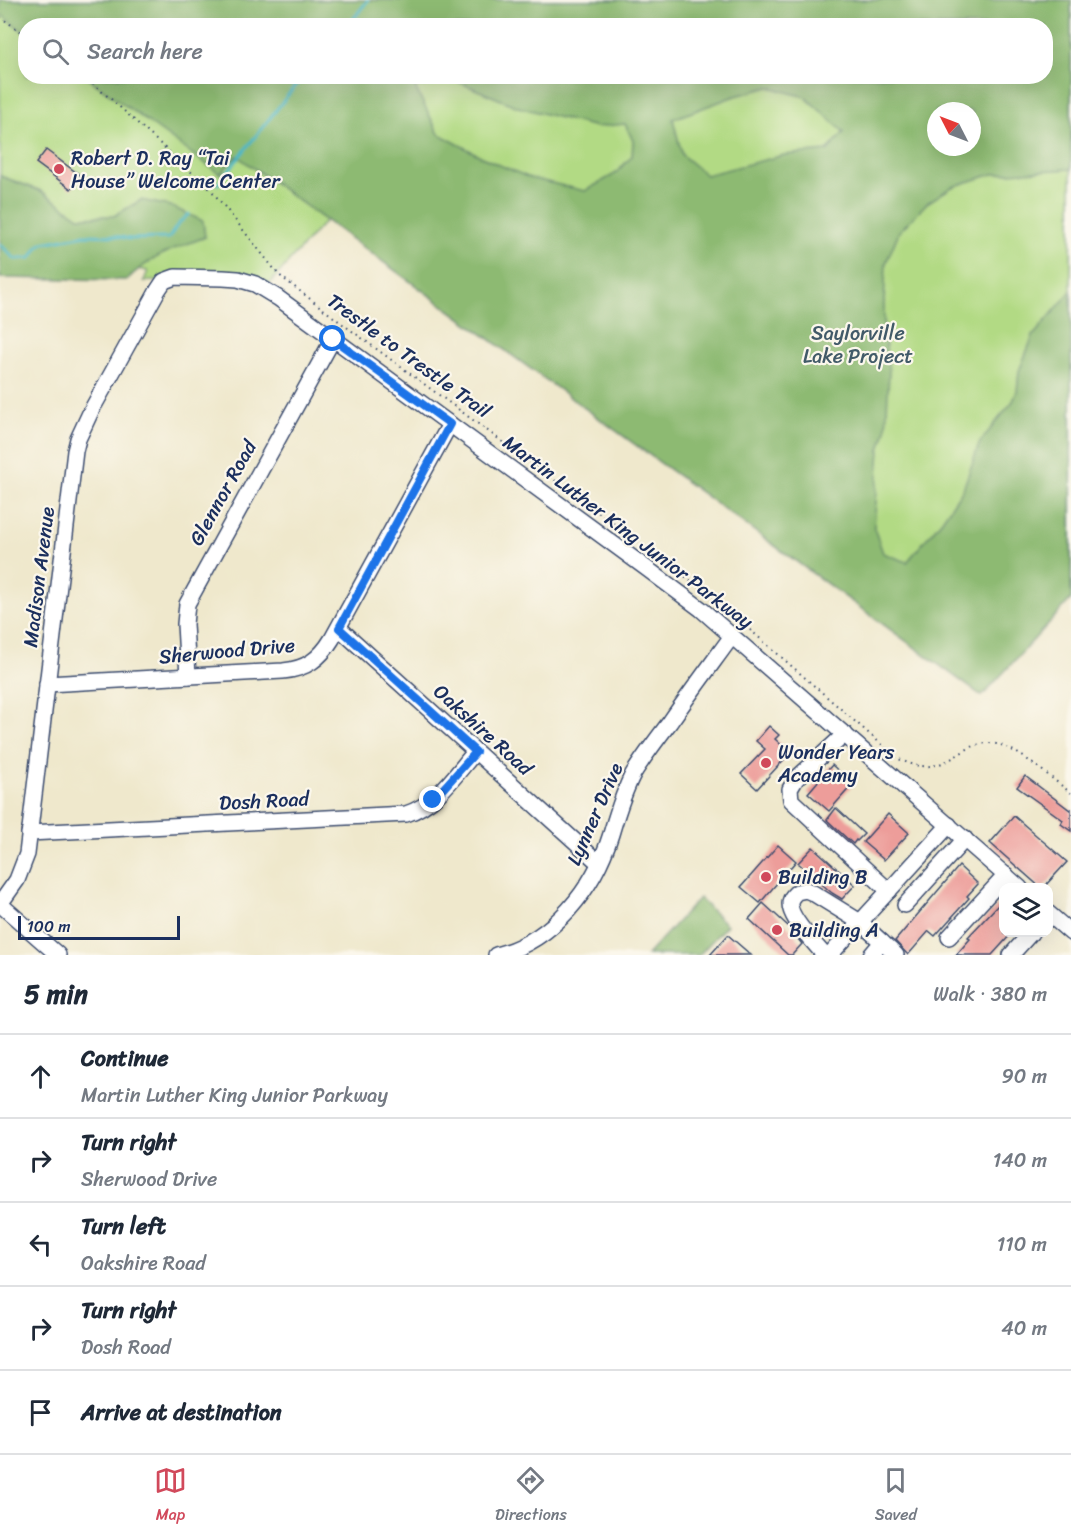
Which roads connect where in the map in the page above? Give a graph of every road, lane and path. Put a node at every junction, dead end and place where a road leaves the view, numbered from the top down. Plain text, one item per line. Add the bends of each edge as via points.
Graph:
1 (0, 17) edge
2 (18, 29) edge
3 (93, 84) edge
4 (176, 277) joint
5 (333, 339) junction
6 (450, 424) junction
7 (339, 628) junction
8 (732, 636) junction
9 (188, 676) junction
10 (47, 684) junction
11 (845, 734) junction
12 (476, 752) junction
13 (1071, 793) edge
14 (949, 825) junction
15 (29, 833) junction
16 (965, 839) junction
17 (599, 863) junction
18 (1006, 875) junction
19 (1015, 883) edge
20 (889, 891) junction
21 (0, 904) edge
22 (905, 905) dead end
23 (1053, 917) edge
24 (860, 922) junction
25 (1071, 933) edge
26 (949, 937) dead end
27 (1027, 937) edge
28 (882, 942) junction
29 (58, 955) edge
30 (496, 955) edge
31 (824, 955) edge
32 (830, 955) edge
33 (871, 955) edge
34 (896, 955) edge
35 (1011, 955) edge

1 - 2 path
3 - 13 path, Trestle to Trestle Trail via 212,191 279,275 709,594 897,758 914,766 929,767 992,743 1013,751
4 - 5 street, Martin Luther King Junior Parkway via 231,278 255,284
4 - 10 street, Madison Avenue via 164,281 158,290 78,439
5 - 6 street, Martin Luther King Junior Parkway
5 - 9 street, Glennor Road via 187,604
6 - 7 street, Sherwood Drive
6 - 8 street, Martin Luther King Junior Parkway
7 - 9 street, Sherwood Drive via 323,654 294,670
7 - 12 street, Oakshire Road
8 - 11 street, Martin Luther King Junior Parkway
8 - 17 street, Lynner Drive via 645,754 615,817
9 - 10 street, Sherwood Drive
10 - 15 street, Madison Avenue
11 - 14 street, Martin Luther King Junior Parkway
11 - 20 street via 796,779 790,789 791,800
12 - 15 street, Dosh Road via 433,800 406,814
12 - 17 street, Oakshire Road
14 - 16 street, Martin Luther King Junior Parkway
14 - 20 street
15 - 21 street, Madison Avenue via 27,854 17,880
16 - 18 street, Martin Luther King Junior Parkway
16 - 22 street
17 - 30 street, Lynner Drive via 568,912 547,932
18 - 19 street, Martin Luther King Junior Parkway
18 - 26 street
20 - 24 street
21 - 29 street
23 - 25 street
24 - 28 street
24 - 31 street via 813,893 797,891 790,899 793,916
24 - 32 street
27 - 35 street
28 - 33 street
28 - 34 street

